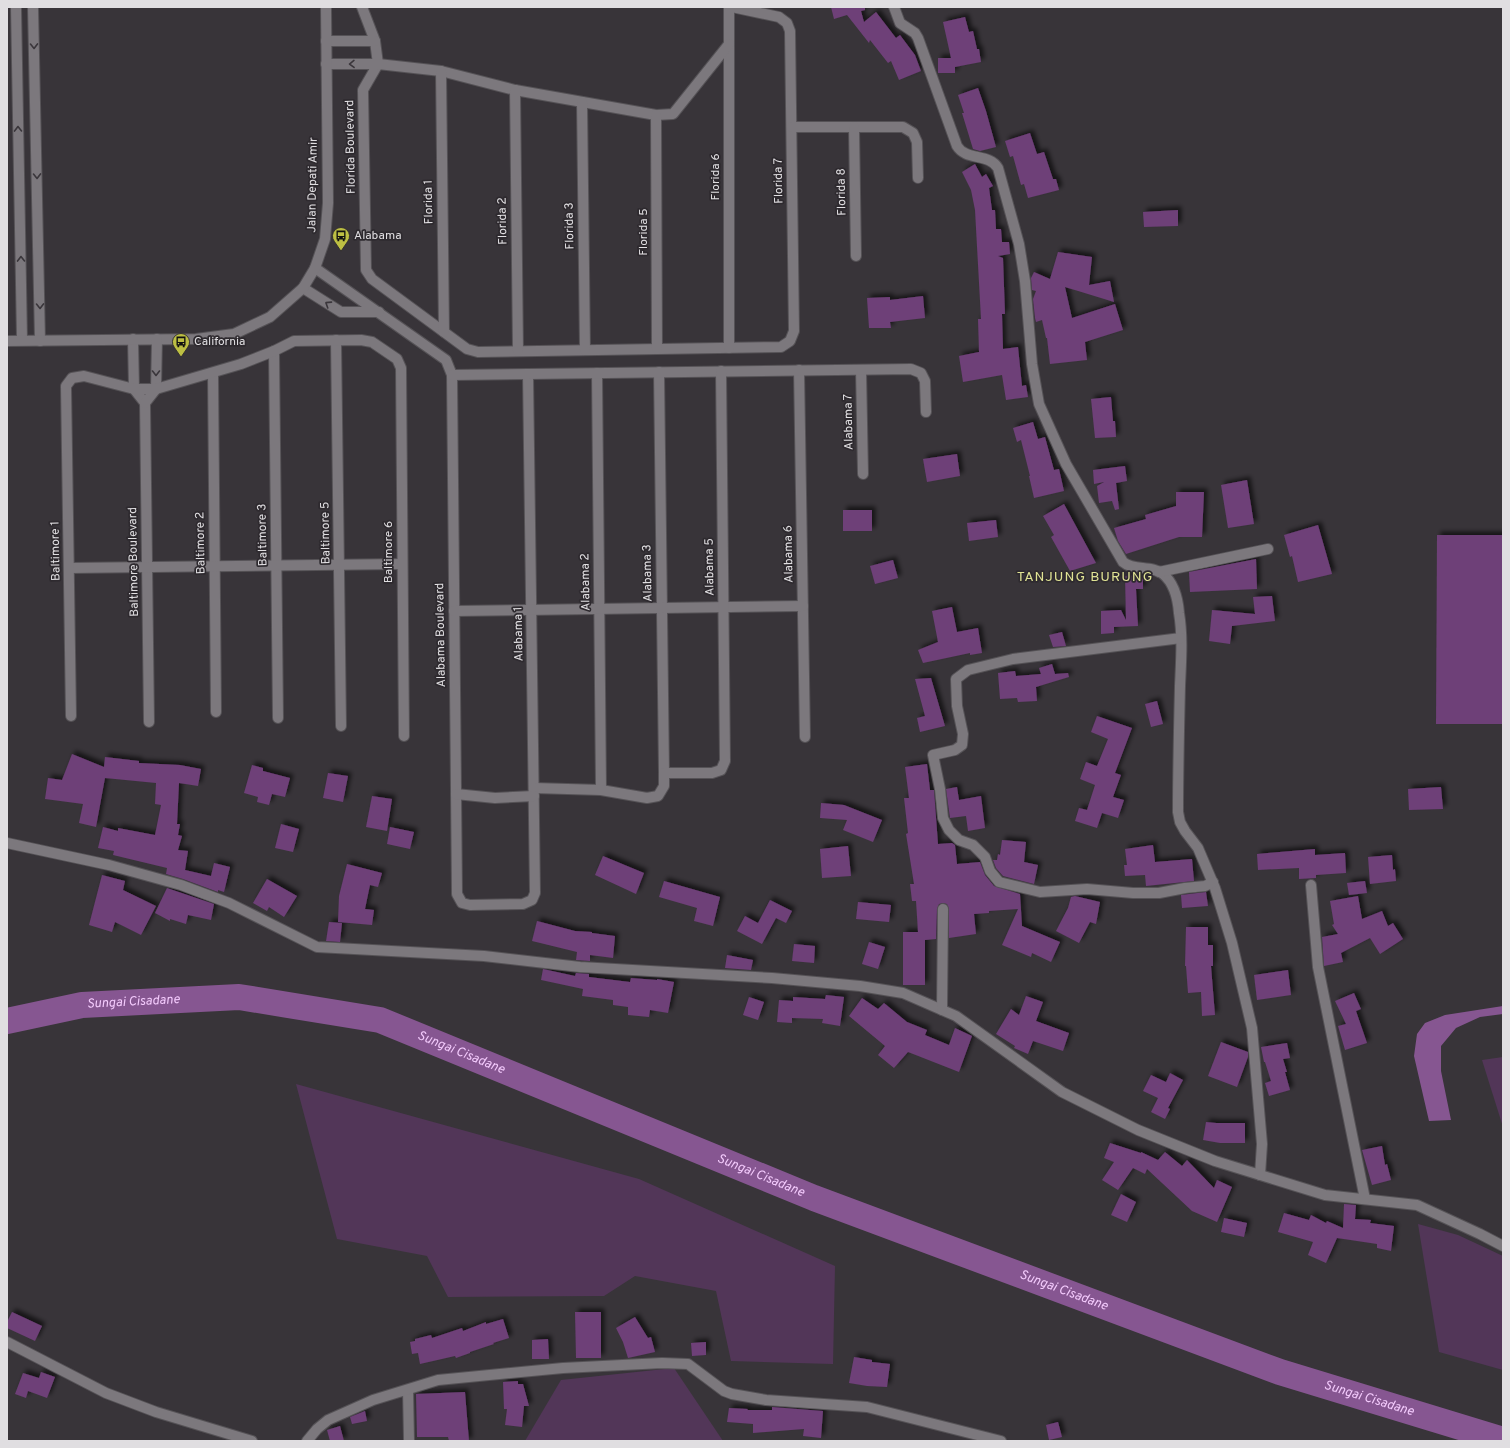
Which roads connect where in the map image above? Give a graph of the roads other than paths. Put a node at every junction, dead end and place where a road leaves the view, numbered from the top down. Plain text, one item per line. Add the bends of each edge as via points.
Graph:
1 (16, 7) edge
2 (33, 7) edge
3 (326, 7) edge
4 (362, 7) edge
5 (728, 7) edge
6 (732, 7) edge
7 (894, 7) edge
8 (375, 41) junction
9 (326, 42) junction
10 (729, 44) junction
11 (326, 64) junction
12 (378, 64) junction
13 (441, 71) junction
14 (515, 90) junction
15 (582, 102) junction
16 (656, 115) junction
17 (854, 127) junction
18 (792, 128) junction
19 (918, 178) dead end
20 (856, 256) dead end
21 (316, 268) junction
22 (303, 288) junction
23 (379, 312) junction
24 (444, 332) junction
25 (133, 339) junction
26 (157, 339) junction
27 (22, 340) junction
28 (336, 340) junction
29 (7, 341) edge
30 (40, 341) junction
31 (729, 348) junction
32 (657, 349) junction
33 (585, 350) junction
34 (518, 351) junction
35 (274, 352) junction
36 (799, 370) junction
37 (861, 370) junction
38 (721, 371) junction
39 (659, 372) junction
40 (213, 373) junction
41 (596, 373) junction
42 (528, 374) junction
43 (452, 375) junction
44 (134, 389) junction
45 (156, 389) junction
46 (145, 403) junction
47 (926, 412) dead end
48 (863, 474) dead end
49 (1268, 549) dead end
50 (402, 564) junction
51 (339, 565) junction
52 (215, 566) junction
53 (277, 566) junction
54 (147, 567) junction
55 (69, 568) junction
56 (1159, 572) junction
57 (803, 606) junction
58 (724, 607) junction
59 (662, 608) junction
60 (599, 609) junction
61 (532, 610) junction
62 (454, 611) junction
63 (1181, 638) junction
64 (216, 712) dead end
65 (71, 716) dead end
66 (278, 718) dead end
67 (149, 722) dead end
68 (341, 726) dead end
69 (404, 736) dead end
70 (805, 737) dead end
71 (664, 773) junction
72 (601, 790) junction
73 (534, 792) junction
74 (456, 794) junction
75 (7, 843) edge
76 (1213, 882) junction
77 (1311, 885) dead end
78 (457, 894) joint
79 (943, 909) dead end
80 (942, 1010) junction
81 (1260, 1175) junction
82 (1365, 1199) junction
83 (1503, 1246) edge
84 (7, 1342) edge
85 (408, 1390) junction
86 (252, 1441) edge
87 (307, 1441) edge
88 (409, 1441) edge
89 (1001, 1441) edge

27 -> 1 street
2 -> 30 street
3 - 9 street, Jalan Depati Amir
4 - 8 street
5 - 10 street, Florida 6
6 - 18 street, Florida 7 via 779,17 787,23 790,31
7 - 56 street via 900,23 918,38 960,151 994,163 998,168 1019,244 1039,404 1066,464 1123,562
8 - 9 street
8 - 12 street
9 - 11 street, Jalan Depati Amir
10 - 16 street via 673,114
10 - 31 street, Florida 6
12 -> 11 street
11 - 21 street, Jalan Depati Amir via 328,202 325,239
12 - 13 street
12 - 24 street, Florida Boulevard via 363,90 366,270 372,279
13 - 14 street
13 - 24 street, Florida 1
14 - 15 street
14 - 34 street, Florida 2
15 - 16 street
15 - 33 street, Florida 3
16 - 32 street, Florida 5
17 - 18 street
17 - 19 street via 903,127 913,132 917,142
17 - 20 street, Florida 8
18 - 31 street, Florida 7 via 794,331 790,341 781,347
21 - 22 street, Jalan Depati Amir
21 - 23 street
23 -> 22 street via 341,312
22 - 26 street, Jalan Depati Amir via 270,317 234,334 196,339
23 - 43 street via 446,360
24 - 34 street via 467,349 478,352
25 - 26 street, Jalan Depati Amir
25 - 30 street, Jalan Depati Amir
25 - 44 street
26 -> 45 street
27 - 29 street, Jalan Depati Amir
27 - 30 street, Jalan Depati Amir
28 - 35 street via 294,341
28 - 50 street, Baltimore 6 via 372,342 396,359 400,368
28 - 51 street, Baltimore 5
31 - 32 street
32 - 33 street
33 - 34 street
35 - 40 street
35 - 53 street, Baltimore 3
36 - 37 street
36 - 38 street
36 - 57 street, Alabama 6
37 - 47 street via 911,369 921,373 925,381
37 - 48 street, Alabama 7
38 - 39 street
38 - 58 street, Alabama 5
39 - 41 street
39 - 59 street, Alabama 3
40 - 45 street
40 - 52 street, Baltimore 2
41 - 42 street
41 - 60 street, Alabama 2
42 - 43 street
42 - 61 street, Alabama 1
43 - 62 street, Alabama Boulevard
44 - 45 street
44 - 46 street
44 - 55 street, Baltimore 1 via 84,376 72,378 66,386
45 - 46 street
46 - 54 street, Baltimore Boulevard
49 - 56 street
50 - 51 street
50 - 69 street, Baltimore 6
51 - 53 street
51 - 68 street, Baltimore 5
52 - 53 street
52 - 54 street
52 - 64 street, Baltimore 2
53 - 66 street, Baltimore 3
54 - 55 street
54 - 67 street, Baltimore Boulevard
55 - 65 street, Baltimore 1
56 - 63 street via 1171,583 1177,598
57 - 58 street
57 - 70 street, Alabama 6
58 - 59 street
58 - 71 street, Alabama 5 via 725,762 721,770 712,773
59 - 60 street
59 - 71 street, Alabama 3
60 - 61 street
60 - 72 street, Alabama 2
61 - 62 street
61 - 73 street, Alabama 1
62 - 74 street, Alabama Boulevard
63 - 76 street via 1178,812 1180,822 1198,848
63 - 76 street via 1013,659 968,670 956,679 957,706 963,734 962,746 933,755 943,818 949,830 959,840 974,845 986,856 990,871 999,882 1040,892 1087,889 1133,893 1159,893 1205,886
71 - 72 street, Alabama 3 via 664,786 658,796 647,798
72 - 73 street, Alabama 3
73 - 74 street, Alabama 3 via 495,798
73 - 78 street, Alabama 1 via 536,894 532,900 523,904 470,905 462,902
74 - 78 street, Alabama Boulevard
75 - 80 street via 109,865 181,885 229,903 317,947 484,956 580,967 772,978 860,986 903,993
76 - 81 street via 1232,944 1252,1028 1262,1144
77 - 82 street via 1318,967
79 - 80 street
80 - 81 street via 956,1016 1062,1092 1138,1130 1215,1161
81 - 82 street via 1325,1195
82 - 83 street via 1417,1205
84 - 86 street via 106,1393 156,1412
85 - 87 street via 373,1400 328,1420
85 - 88 street
85 - 89 street via 438,1380 563,1368 679,1363 688,1364 724,1391 732,1394 766,1400 867,1407

